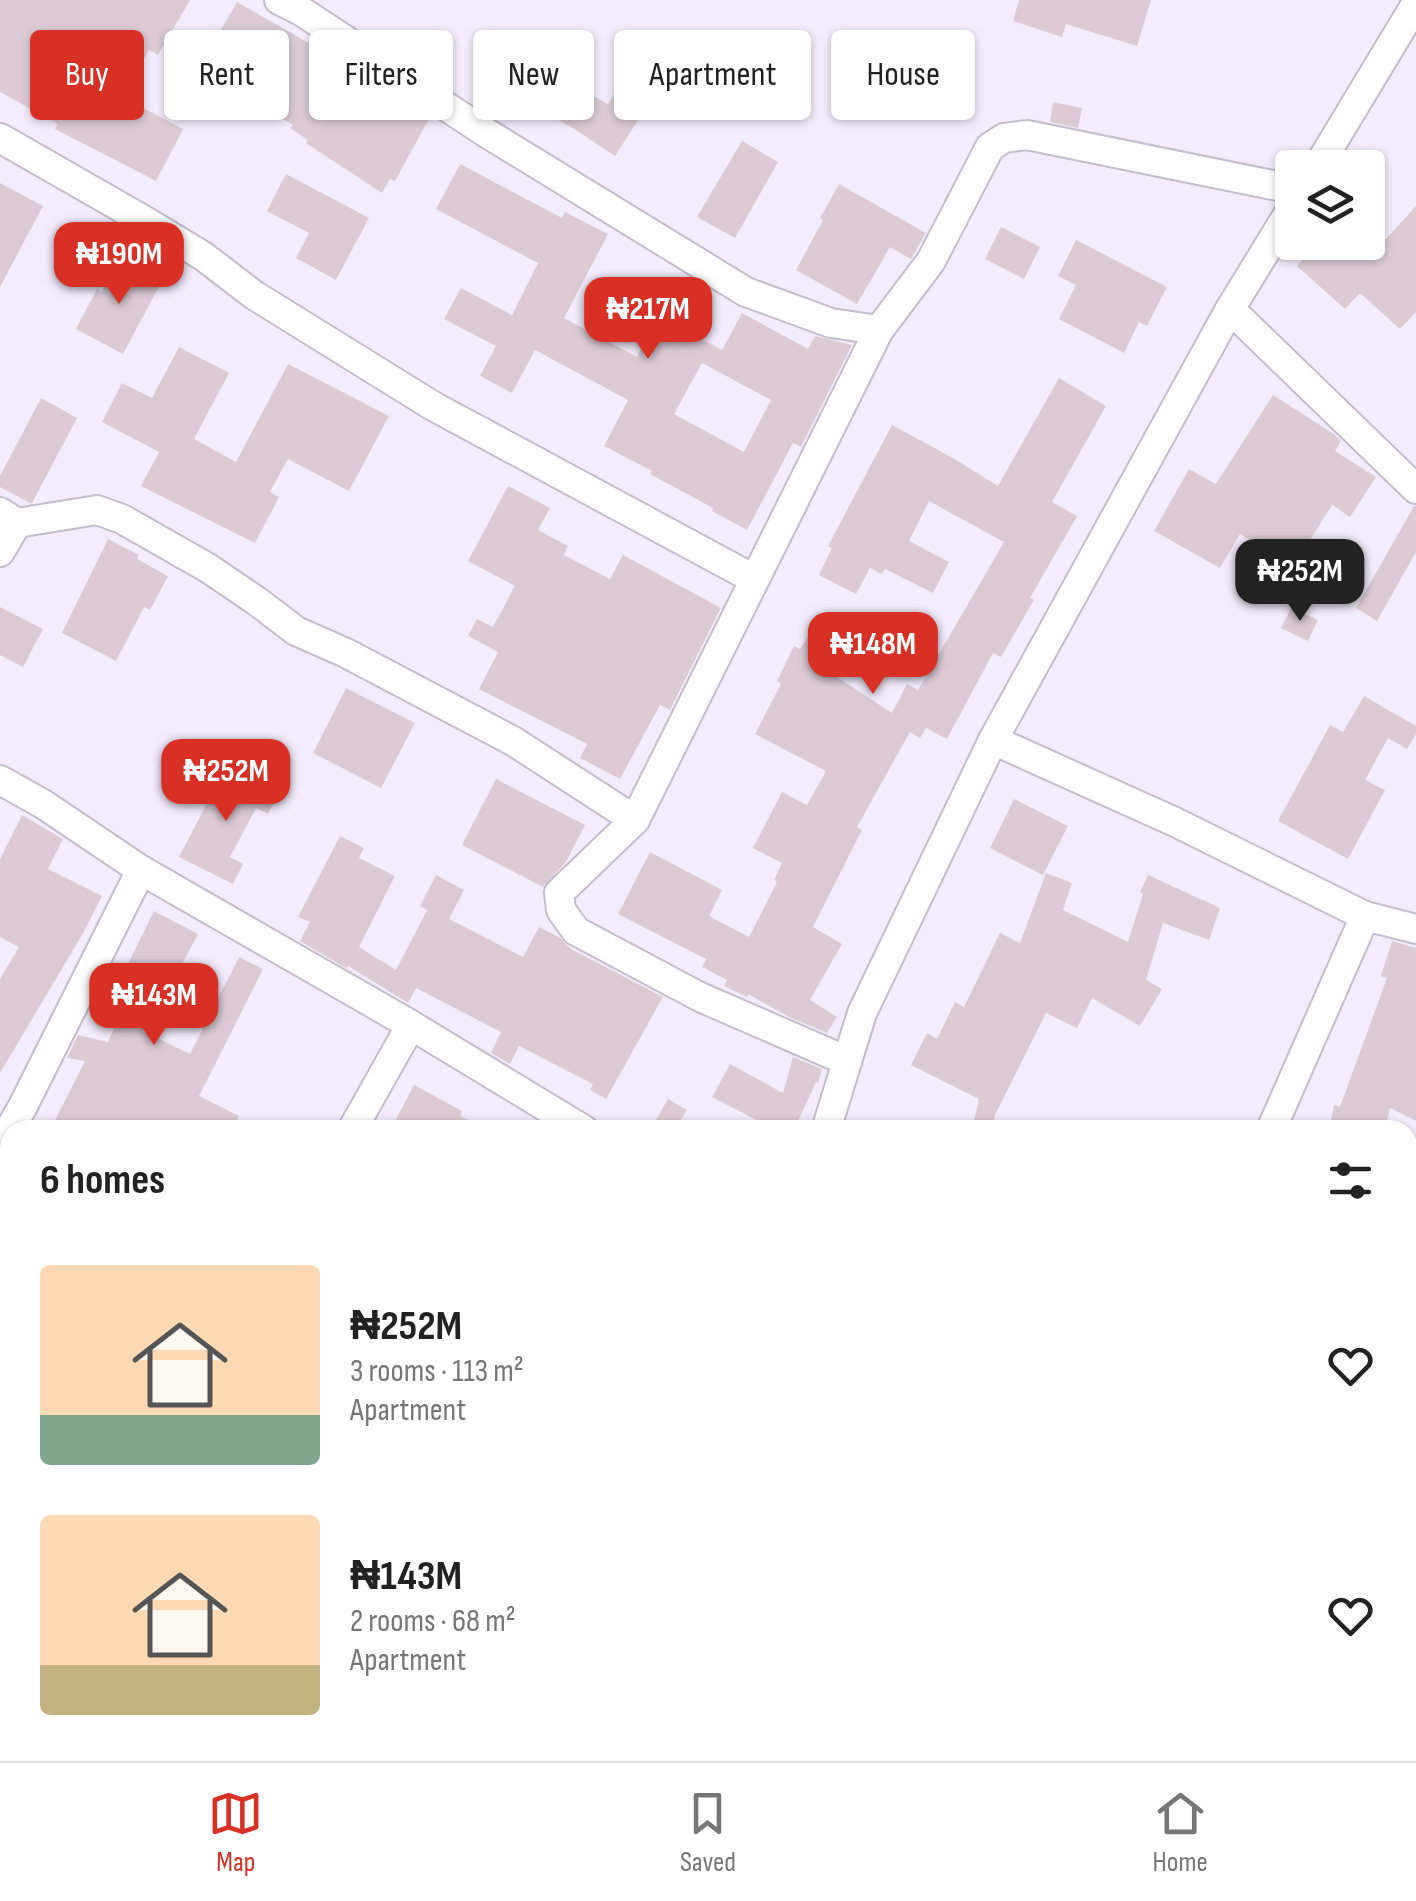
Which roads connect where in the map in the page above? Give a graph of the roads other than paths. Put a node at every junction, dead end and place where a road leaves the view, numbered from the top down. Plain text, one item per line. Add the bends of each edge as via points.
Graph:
1 (280, 0) edge
2 (1416, 4) edge
3 (0, 138) edge
4 (1328, 150) edge
5 (1275, 185) edge
6 (1275, 236) edge
7 (1230, 309) junction
8 (879, 330) junction
9 (1416, 489) edge
10 (8, 517) edge
11 (0, 552) edge
12 (754, 579) junction
13 (993, 740) junction
14 (0, 780) edge
15 (636, 820) junction
16 (141, 870) junction
17 (1364, 916) junction
18 (1416, 929) edge
19 (410, 1025) junction
20 (847, 1061) junction
21 (11, 1102) edge
22 (358, 1120) edge
23 (567, 1120) edge
24 (829, 1120) edge
25 (1275, 1120) edge

1 - 8 street via 746,292 831,323
2 - 4 street
3 - 12 street via 203,256 434,406
5 - 8 street via 1026,135 1004,138 990,147 931,261
6 - 7 street
7 - 9 street
7 - 13 street
8 - 12 street
10 - 11 street
10 - 15 street via 97,510 122,519 208,568 296,631 513,741
12 - 15 street
13 - 17 street
13 - 20 street via 862,1014
14 - 16 street
15 - 20 street via 559,892 561,910 576,931 700,997
16 - 19 street
16 - 21 street
17 - 18 street
17 - 25 street
19 - 22 street
19 - 23 street
20 - 24 street

